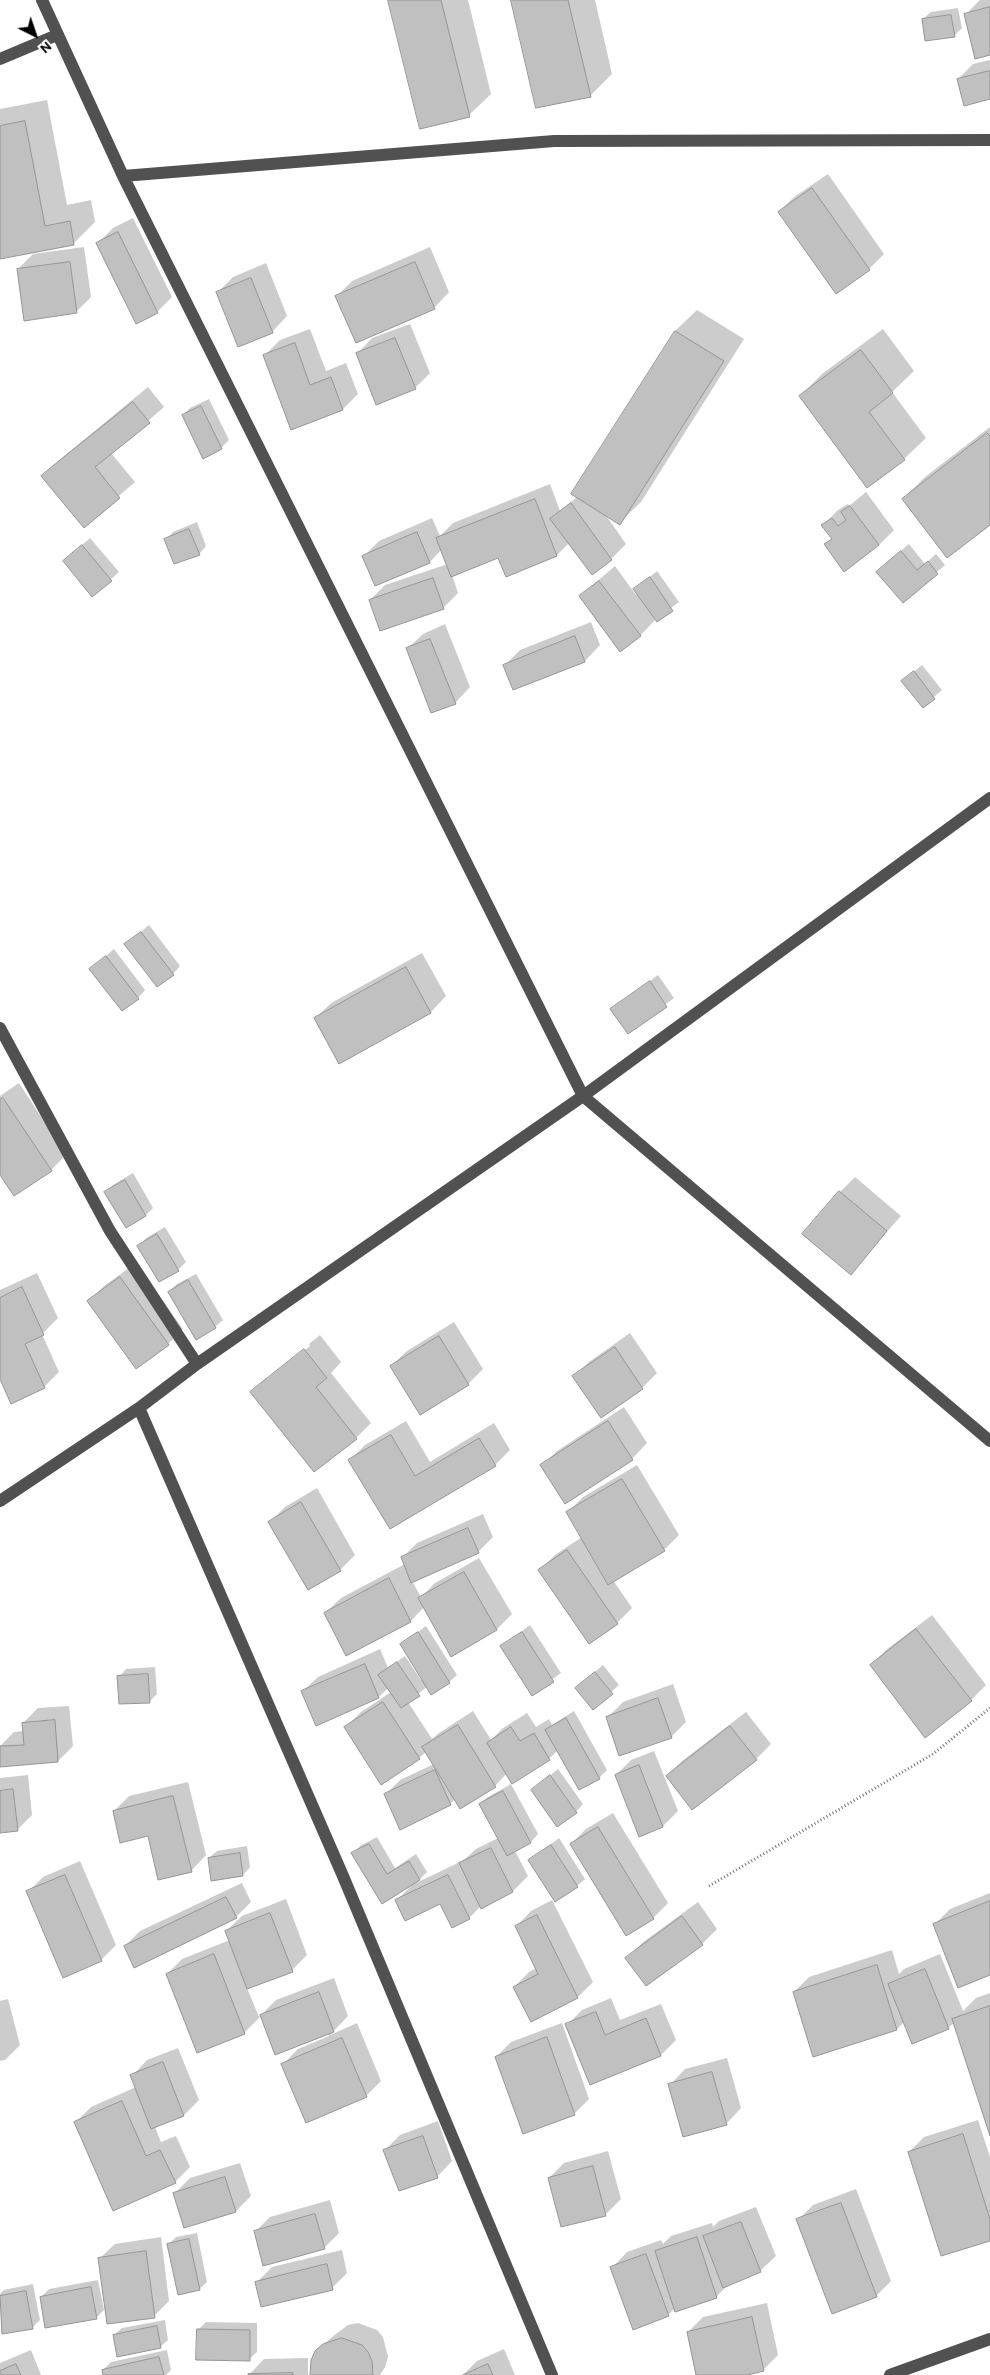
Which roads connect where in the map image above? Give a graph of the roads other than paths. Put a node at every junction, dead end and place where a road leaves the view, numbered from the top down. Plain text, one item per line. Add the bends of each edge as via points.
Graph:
1 (42, 0) edge
2 (57, 35) junction
3 (0, 59) edge
4 (990, 140) edge
5 (122, 176) junction
6 (990, 798) edge
7 (0, 1028) edge
8 (583, 1096) junction
9 (197, 1364) junction
10 (138, 1408) junction
11 (990, 1441) edge
12 (0, 1501) edge
13 (990, 2339) edge
14 (552, 2375) edge
15 (890, 2375) edge

1 - 2 street
2 - 3 street
2 - 5 street
4 - 5 street via 554,141
5 - 8 street
6 - 8 street
7 - 9 street via 110,1231
8 - 9 street
8 - 11 street
9 - 10 street
10 - 12 street
10 - 14 street via 343,1876
13 - 15 street

